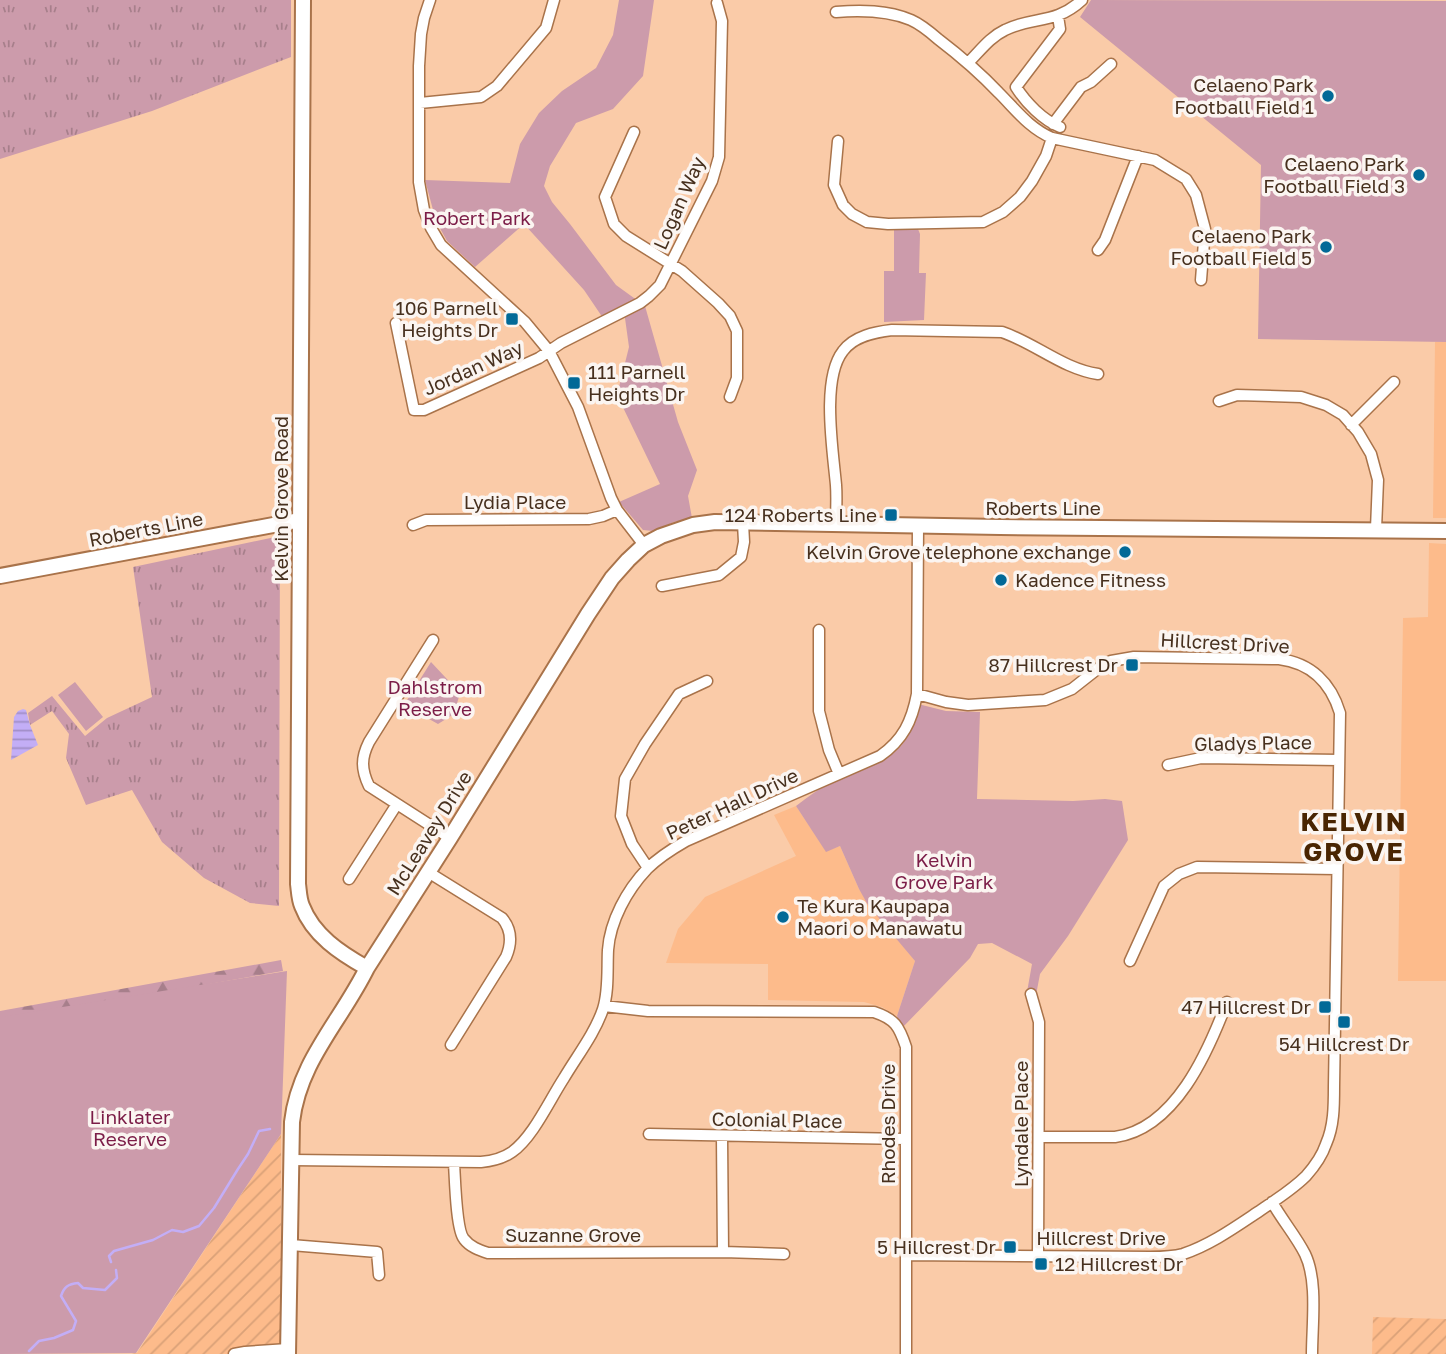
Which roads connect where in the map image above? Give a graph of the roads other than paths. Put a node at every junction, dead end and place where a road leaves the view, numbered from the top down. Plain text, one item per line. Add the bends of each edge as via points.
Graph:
1 (303, 0) edge
2 (430, 0) edge
3 (554, 0) edge
4 (1082, 0) edge
5 (717, 3) dead end
6 (836, 12) dead end
7 (1058, 16) junction
8 (968, 64) junction
9 (1111, 64) dead end
10 (420, 103) junction
11 (634, 132) dead end
12 (1052, 138) junction
13 (838, 141) dead end
14 (1138, 156) junction
15 (1098, 250) dead end
16 (671, 263) junction
17 (1201, 280) dead end
18 (396, 323) dead end
19 (549, 351) junction
20 (1098, 374) dead end
21 (1394, 382) dead end
22 (730, 397) dead end
23 (1219, 401) dead end
24 (1351, 425) junction
25 (617, 510) junction
26 (300, 520) junction
27 (743, 523) junction
28 (836, 524) junction
29 (413, 525) dead end
30 (918, 526) junction
31 (1376, 529) junction
32 (1446, 531) edge
33 (644, 545) junction
34 (0, 576) edge
35 (662, 586) dead end
36 (819, 631) dead end
37 (433, 640) dead end
38 (707, 681) dead end
39 (917, 694) junction
40 (1339, 760) junction
41 (1168, 765) dead end
42 (839, 774) junction
43 (397, 804) junction
44 (450, 838) junction
45 (648, 869) junction
46 (1337, 869) junction
47 (428, 872) junction
48 (349, 879) dead end
49 (1130, 961) dead end
50 (367, 968) junction
51 (1031, 994) dead end
52 (1227, 1002) dead end
53 (604, 1006) junction
54 (451, 1045) dead end
55 (649, 1134) dead end
56 (722, 1137) junction
57 (1039, 1137) junction
58 (905, 1139) junction
59 (291, 1160) junction
60 (454, 1163) junction
61 (1272, 1202) junction
62 (290, 1245) junction
63 (723, 1252) junction
64 (784, 1254) dead end
65 (906, 1255) junction
66 (1038, 1256) junction
67 (379, 1275) dead end
68 (288, 1351) edge
69 (234, 1354) edge
70 (906, 1354) edge
71 (1312, 1354) edge

1 - 26 main road, Kelvin Grove Road
2 - 10 street via 421,34
3 - 10 street via 546,28 497,86 481,97
4 - 7 street
5 - 16 street, Logan Way via 722,21 719,157 712,181
6 - 8 street via 882,12 912,20
7 - 8 street via 1005,30
7 - 9 street via 1060,29 1016,87 1023,99 1057,126 1081,87
8 - 12 street via 1012,109
10 - 19 street via 419,182 431,228 441,245 525,322
11 - 16 street via 605,197 614,224
12 - 13 street via 1032,181 1003,212 983,222 888,224 867,222 843,205 834,185
12 - 14 street
14 - 15 street
14 - 17 street via 1155,160 1186,179 1196,195 1205,229
16 - 19 street, Logan Way via 660,285 640,303
16 - 22 street via 719,303 737,331 737,377
18 - 19 street, Jordan Way via 414,410 424,410
19 - 25 street via 578,407
20 - 28 street via 1073,368 1002,332 892,330 855,340 842,351 831,381
21 - 24 street
23 - 24 street via 1237,396 1303,397 1326,405
24 - 31 street via 1371,454 1378,480
25 - 29 street, Lydia Place via 589,519 426,520
25 - 33 street
26 - 34 main road, Roberts Line
26 - 50 main road, Kelvin Grove Road via 298,884 309,920 330,944
27 - 28 main road, Roberts Line
27 - 33 main road, Roberts Line via 693,524
27 - 35 street via 741,557 719,575
28 - 30 main road, Roberts Line
30 - 31 main road, Roberts Line
30 - 39 street, Peter Hall Drive
31 - 32 main road, Roberts Line
33 - 44 main road, McLeavey Drive via 594,605
36 - 42 street via 819,711
37 - 43 street via 363,755 362,772 369,786
38 - 45 street via 679,694 625,779 621,816
39 - 40 street, Hillcrest Drive via 968,705 1031,702 1065,692 1100,667 1122,658 1289,660 1311,670 1336,699
39 - 42 street, Peter Hall Drive via 901,737 880,756
40 - 41 street, Gladys Place via 1201,758
40 - 46 street, Hillcrest Drive
42 - 45 street, Peter Hall Drive via 686,841
43 - 44 street
43 - 48 street
44 - 47 main road, McLeavey Drive
45 - 53 street, Peter Hall Drive via 625,899 614,924
46 - 49 street via 1197,867 1179,874 1164,886
46 - 61 street, Hillcrest Drive via 1333,1122 1326,1145 1308,1174
47 - 50 main road, McLeavey Drive
47 - 54 street via 502,918 510,939 506,957
50 - 59 main road, McLeavey Drive via 303,1078 293,1109
51 - 57 street, Lyndale Place via 1039,1021
52 - 57 street via 1174,1102 1146,1127 1115,1137
53 - 58 street, Rhodes Drive via 648,1011 874,1012 885,1016 897,1025 906,1046
53 - 60 street, Peter Hall Drive via 522,1143 494,1161
55 - 56 street, Colonial Place
56 - 58 street, Colonial Place
56 - 63 street
57 - 66 street, Lyndale Place
58 - 65 street, Rhodes Drive
59 - 60 street, Peter Hall Drive
59 - 62 main road
60 - 63 street, Suzanne Grove via 462,1238 488,1253
61 - 66 street, Hillcrest Drive via 1211,1242 1180,1255
61 - 71 street via 1309,1268
62 - 67 street via 377,1252
62 - 68 main road
63 - 64 street, Suzanne Grove
65 - 66 street, Hillcrest Drive
65 - 70 street, Rhodes Drive
68 - 69 street

